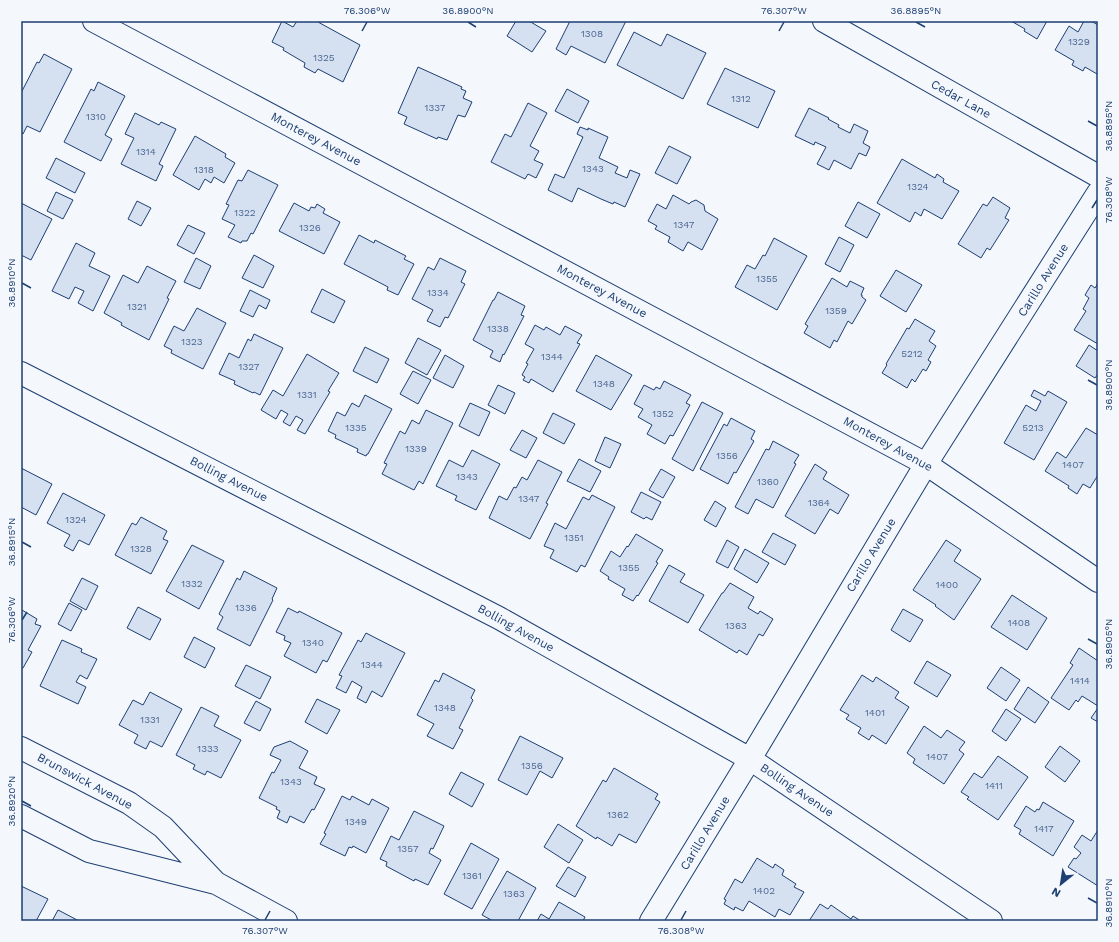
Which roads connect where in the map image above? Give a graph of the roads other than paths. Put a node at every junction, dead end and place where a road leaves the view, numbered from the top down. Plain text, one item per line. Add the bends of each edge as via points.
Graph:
1 (94, 21) edge
2 (824, 21) edge
3 (1098, 176) edge
4 (1098, 193) edge
5 (21, 373) edge
6 (926, 464) junction
7 (1098, 581) edge
8 (21, 748) edge
9 (750, 759) junction
10 (21, 816) edge
11 (216, 883) junction
12 (286, 921) edge
13 (651, 921) edge
14 (990, 921) edge

1 - 6 street, Monterey Avenue
2 - 3 street, Cedar Lane
4 - 6 street, Carillo Avenue
5 - 9 street, Bolling Avenue via 499,618
6 - 7 street, Monterey Avenue
6 - 9 street, Carillo Avenue
8 - 11 street, Brunswick Avenue via 129,803 163,827
9 - 13 street, Carillo Avenue
9 - 14 street, Bolling Avenue
10 - 11 street, Brunswick Avenue via 89,851
11 - 12 street, Brunswick Avenue

